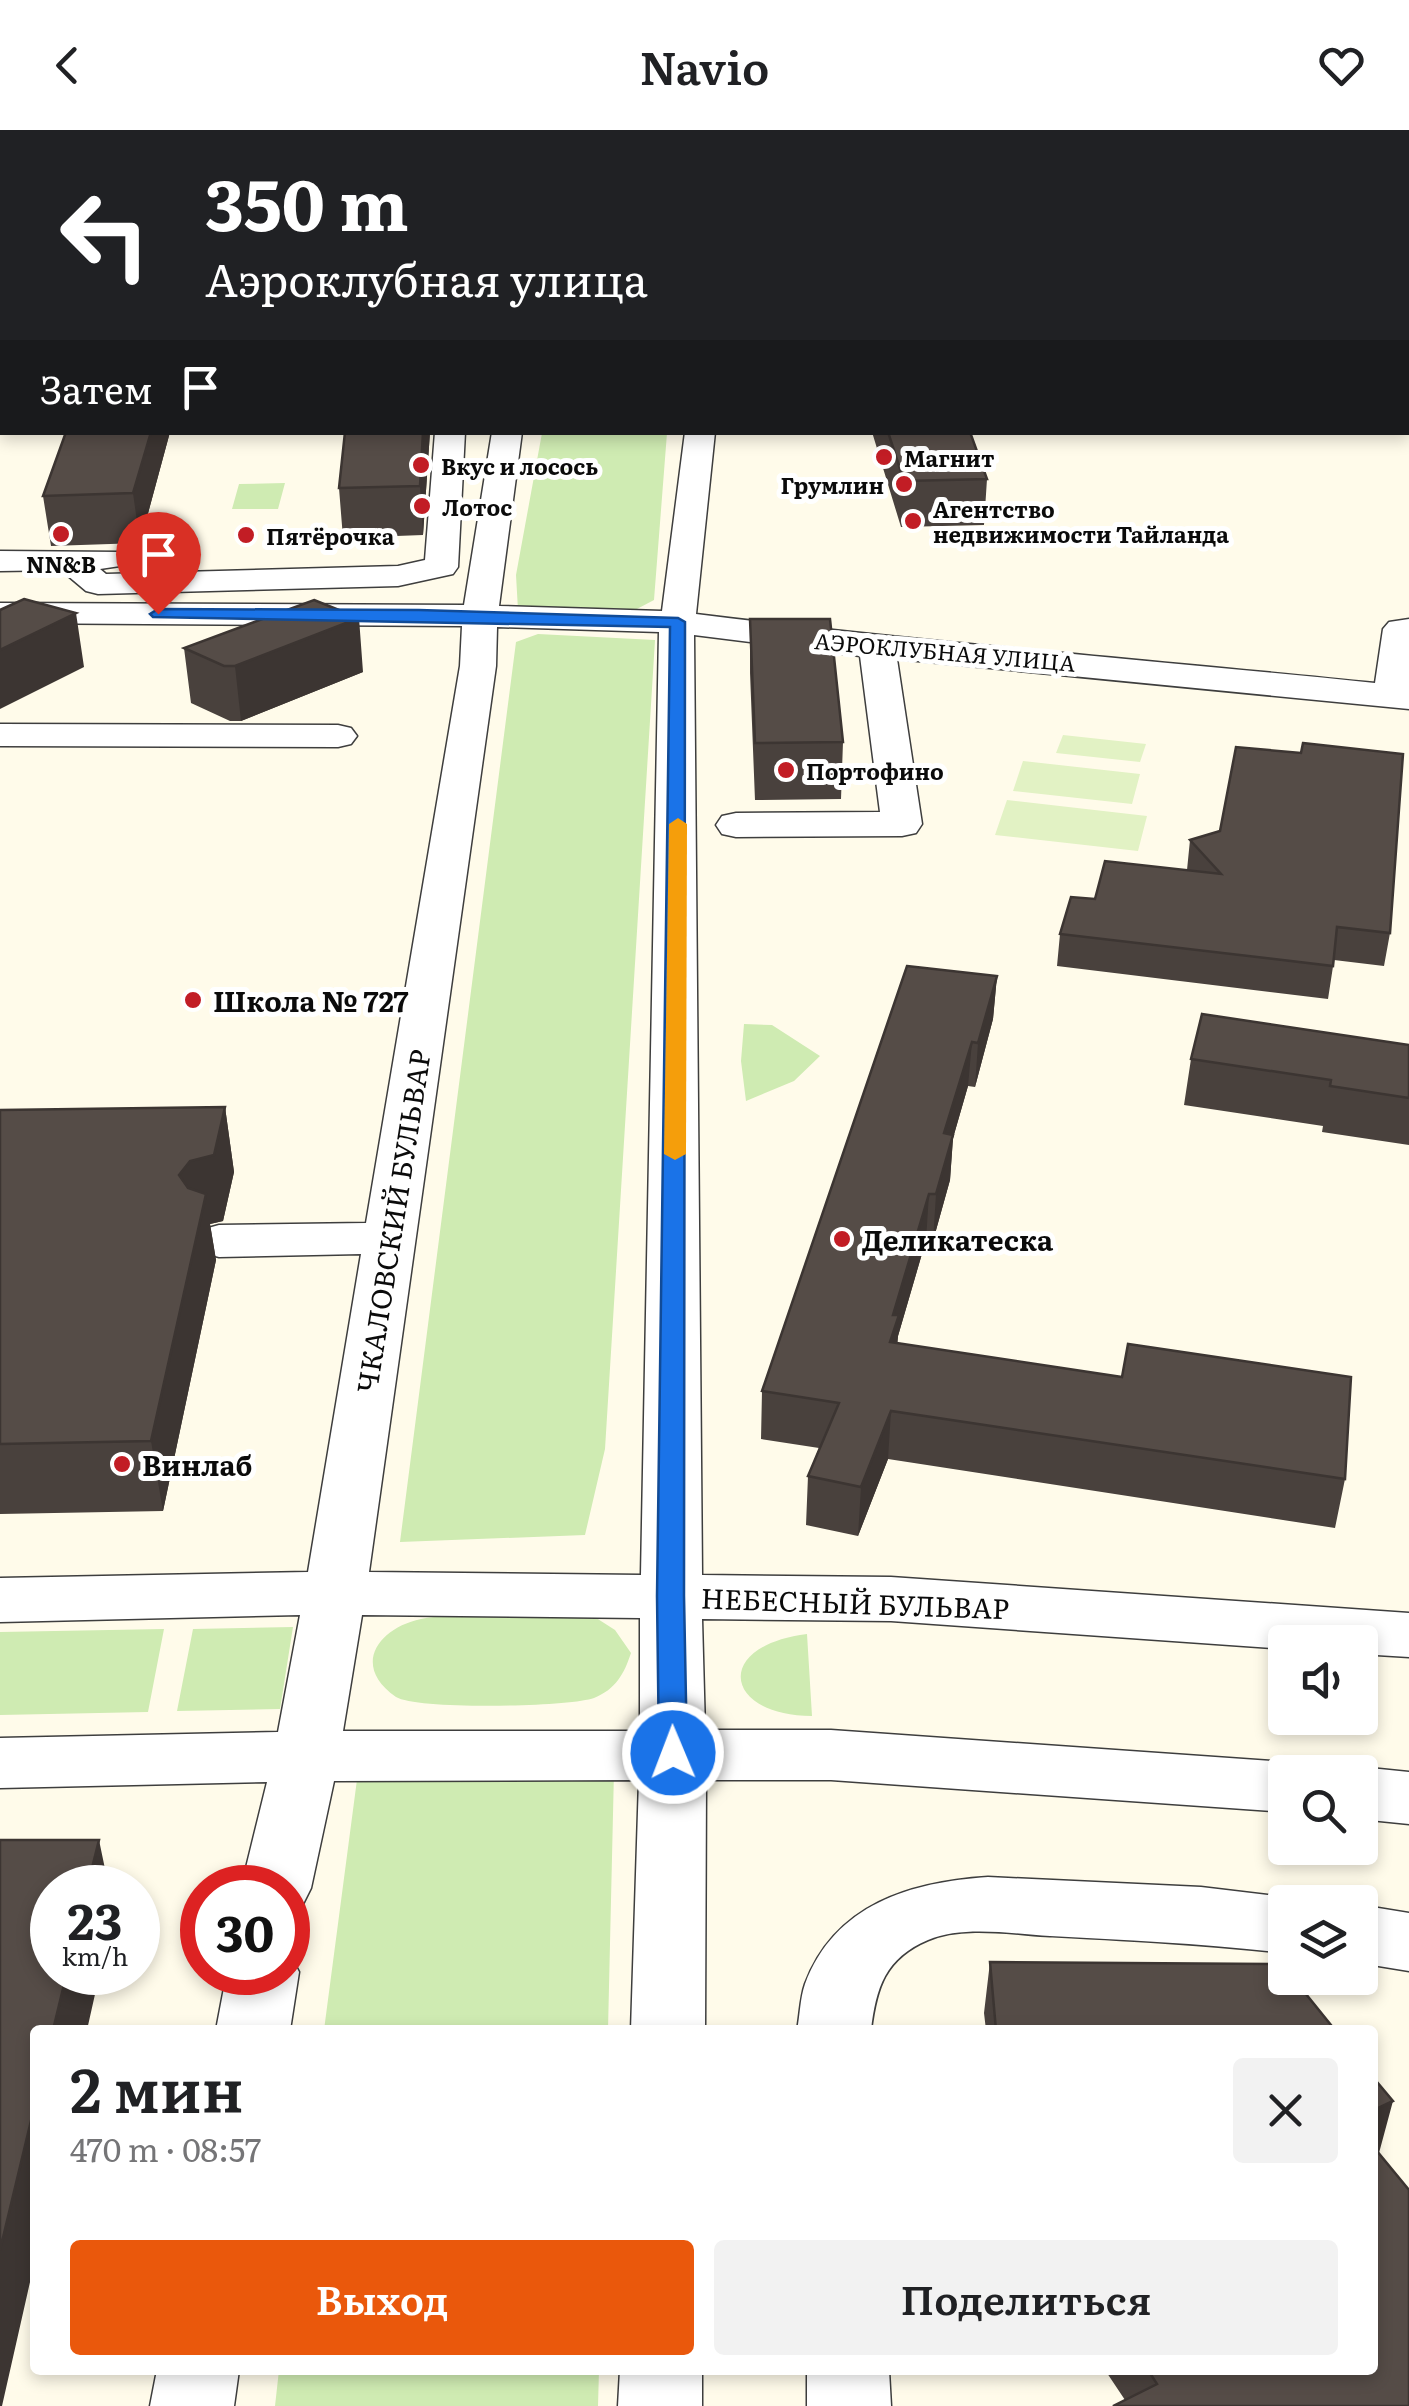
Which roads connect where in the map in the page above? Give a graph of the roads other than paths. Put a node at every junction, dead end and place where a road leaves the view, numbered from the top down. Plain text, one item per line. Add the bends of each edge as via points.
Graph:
1 (450, 435) edge
2 (508, 435) edge
3 (700, 435) edge
4 (0, 561) edge
5 (0, 613) edge
6 (480, 616) junction
7 (678, 622) junction
8 (1409, 630) edge
9 (877, 646) junction
10 (1401, 697) edge
11 (0, 735) edge
12 (338, 736) dead end
13 (736, 825) dead end
14 (390, 1238) junction
15 (220, 1241) dead end
16 (335, 1592) junction
17 (671, 1596) junction
18 (0, 1600) edge
19 (1409, 1636) edge
20 (673, 1753) junction
21 (306, 1756) junction
22 (0, 1763) edge
23 (1268, 1786) edge
24 (1378, 1795) edge
25 (1409, 1798) edge
26 (281, 1865) edge
27 (1268, 1922) edge
28 (1378, 1937) edge
29 (1409, 1942) edge
30 (258, 1995) edge
31 (254, 2025) edge
32 (668, 2025) edge
33 (835, 2025) edge
34 (197, 2375) edge
35 (848, 2375) edge
36 (192, 2406) edge
37 (849, 2406) edge

1 - 4 street via 441,567 398,576 98,584 76,560
2 - 6 street, ЧКАЛОВСКИЙ БУЛЬВАР
3 - 7 street
5 - 6 street, АЭРОКЛУБНАЯ УЛИЦА
6 - 7 street, АЭРОКЛУБНАЯ УЛИЦА
6 - 14 street, ЧКАЛОВСКИЙ БУЛЬВАР via 478,666
7 - 9 street, АЭРОКЛУБНАЯ УЛИЦА
7 - 17 street
8 - 10 street via 1400,629
9 - 10 street, АЭРОКЛУБНАЯ УЛИЦА
9 - 13 street via 902,824
11 - 12 street
14 - 15 street
14 - 16 street, ЧКАЛОВСКИЙ БУЛЬВАР
16 - 17 street, НЕБЕСНЫЙ БУЛЬВАР
16 - 18 street, НЕБЕСНЫЙ БУЛЬВАР
16 - 21 street, ЧКАЛОВСКИЙ БУЛЬВАР
17 - 19 street, НЕБЕСНЫЙ БУЛЬВАР via 892,1599
17 - 20 street
20 - 21 street
20 - 23 street via 945,1761
20 - 32 street
21 - 22 street
21 - 26 street, ЧКАЛОВСКИЙ БУЛЬВАР
24 - 25 street
27 - 33 street via 940,1908 900,1921 866,1946 840,1986
28 - 29 street
30 - 31 street
34 - 36 street
35 - 37 street

